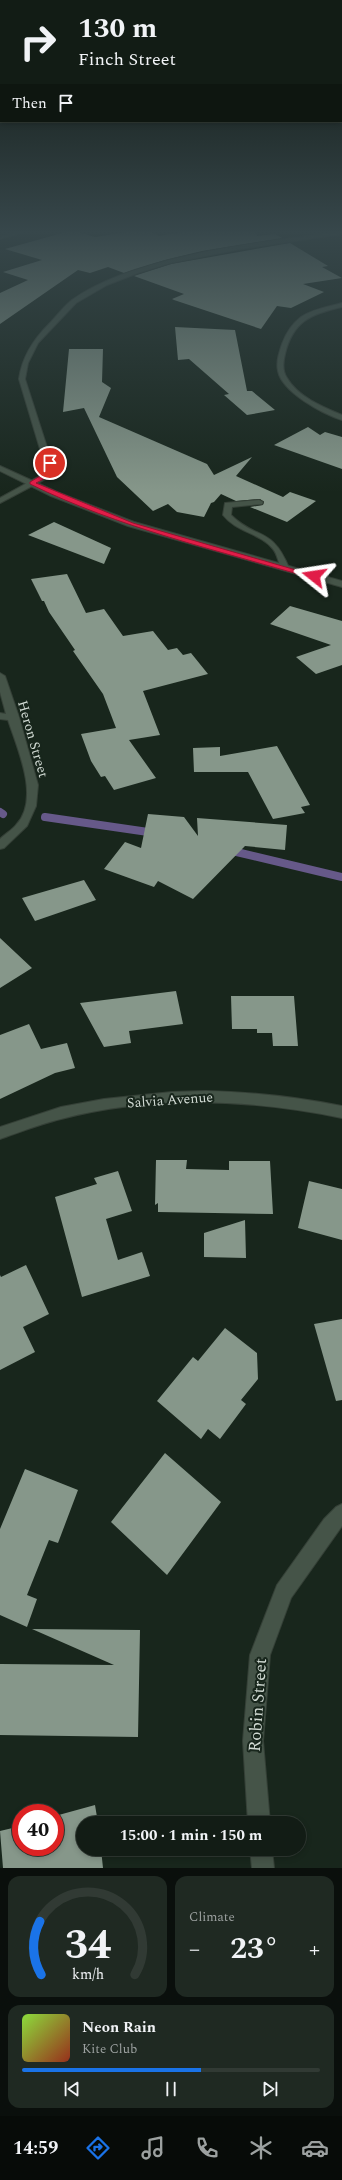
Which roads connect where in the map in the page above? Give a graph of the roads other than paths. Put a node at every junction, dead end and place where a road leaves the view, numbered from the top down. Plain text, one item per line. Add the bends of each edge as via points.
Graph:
1 (57, 319) edge
2 (302, 319) edge
3 (342, 418) edge
4 (0, 468) edge
5 (32, 483) junction
6 (0, 501) edge
7 (259, 502) dead end
8 (286, 568) junction
9 (342, 584) edge
10 (0, 676) edge
11 (0, 716) edge
12 (14, 717) junction
13 (0, 845) edge
14 (342, 1112) edge
15 (0, 1132) edge
16 (342, 1513) edge
17 (258, 1816) edge
18 (261, 1856) edge
19 (262, 1868) edge

1 - 5 street via 38,339 23,368 22,379 50,469 48,474
2 - 3 street via 288,334 280,369 284,380 292,389
4 - 5 street
5 - 6 street
5 - 8 street via 130,524
7 - 8 street via 228,505 227,515 240,527 275,546
8 - 9 street
10 - 12 street, Heron Street
11 - 12 street
12 - 13 street, Heron Street via 33,785 31,806 22,826
14 - 15 street, Salvia Avenue via 303,1103 219,1096 144,1100 69,1112
16 - 17 street, Robin Street via 330,1525 284,1592 260,1655 253,1741
18 - 19 street

